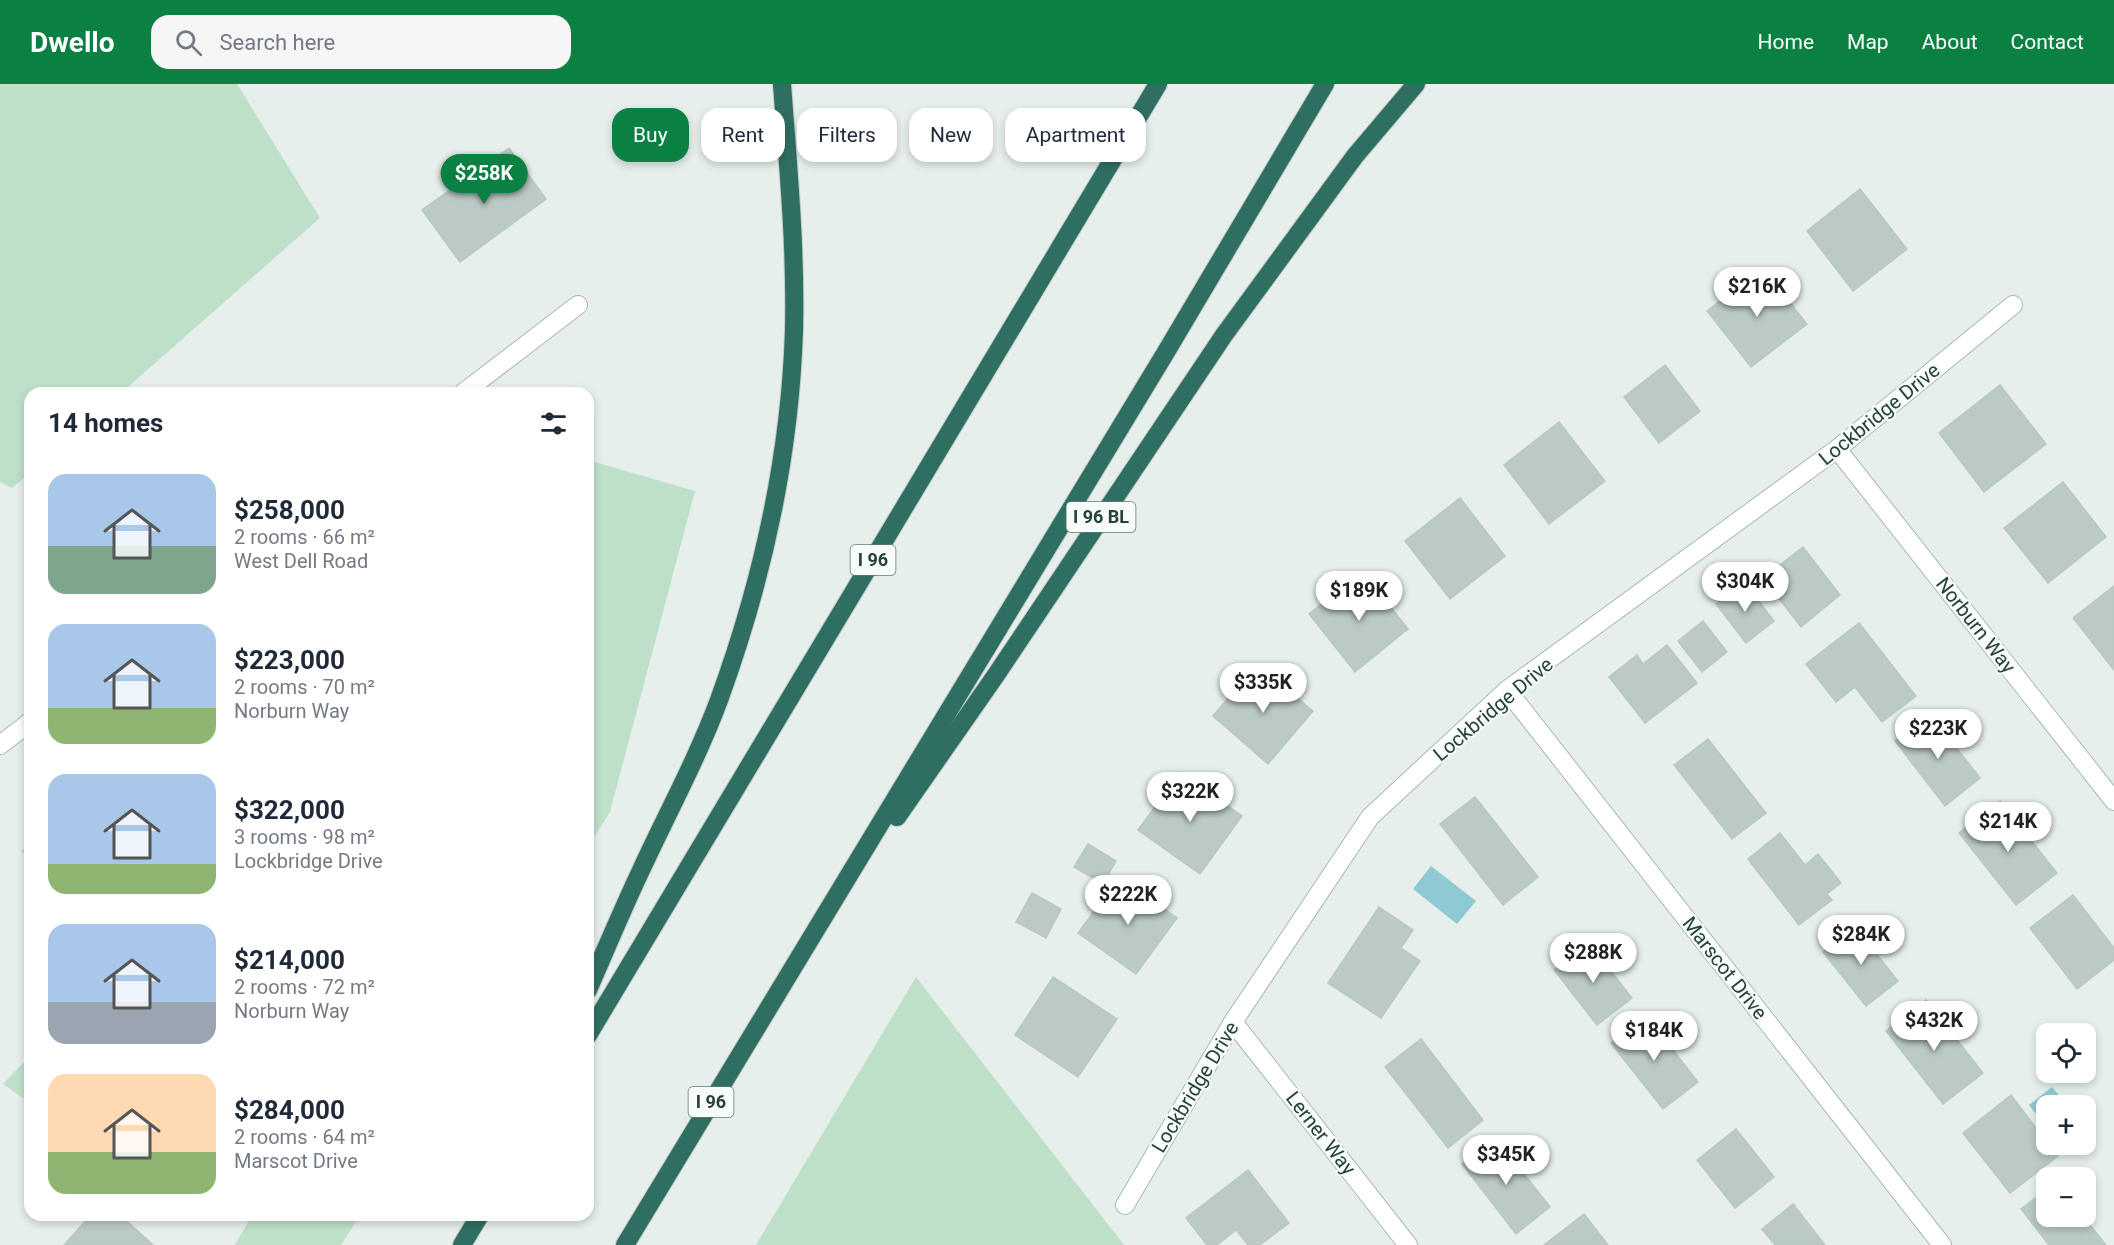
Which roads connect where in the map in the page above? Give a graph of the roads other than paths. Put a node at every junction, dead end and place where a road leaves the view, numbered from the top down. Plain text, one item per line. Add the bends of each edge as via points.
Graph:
1 (782, 84) edge
2 (1158, 84) edge
3 (1325, 84) edge
4 (1416, 84) edge
5 (578, 305) dead end
6 (2013, 305) dead end
7 (471, 387) edge
8 (1837, 449) junction
9 (1507, 690) junction
10 (24, 727) edge
11 (0, 745) edge
12 (2114, 801) edge
13 (798, 959) junction
14 (594, 976) edge
15 (1233, 1022) junction
16 (594, 1025) edge
17 (1125, 1205) dead end
18 (476, 1221) edge
19 (462, 1245) edge
20 (624, 1245) edge
21 (1408, 1245) edge
22 (1942, 1245) edge

1 - 14 highway via 793,233 794,329 788,412 764,553 736,649 702,743
2 - 16 highway, I 96
3 - 13 highway, I 96
4 - 13 highway, I 96 BL via 1355,156 1224,335 996,675
5 - 7 street
6 - 8 street, Lockbridge Drive
8 - 9 street, Lockbridge Drive
8 - 12 street, Norburn Way
9 - 15 street, Lockbridge Drive via 1370,817
9 - 22 street, Marscot Drive
10 - 11 street
13 - 20 highway, I 96
15 - 17 street, Lockbridge Drive
15 - 21 street, Lerner Way
18 - 19 highway

